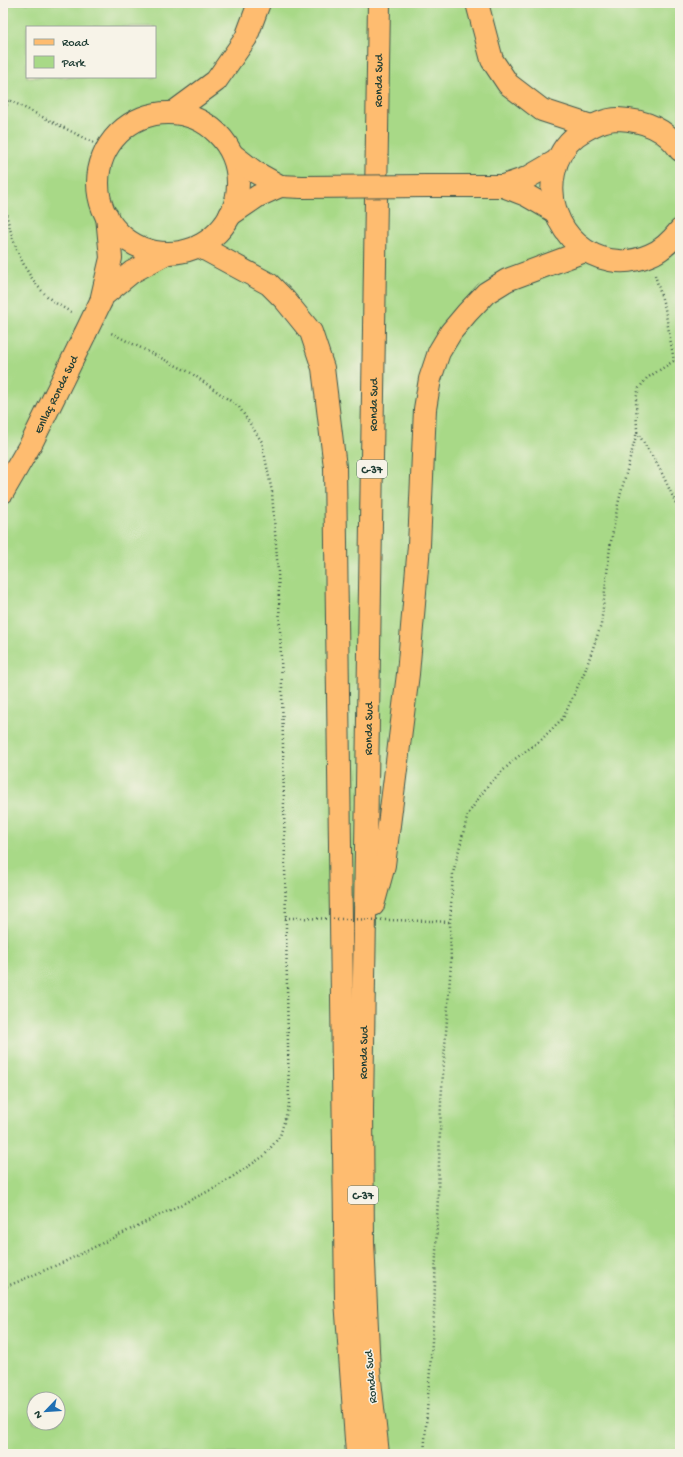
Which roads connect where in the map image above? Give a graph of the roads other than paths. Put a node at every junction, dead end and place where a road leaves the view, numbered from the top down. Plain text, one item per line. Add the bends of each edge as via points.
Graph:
1 (259, 3) edge
2 (379, 3) edge
3 (477, 3) edge
4 (174, 112) junction
5 (590, 126) junction
6 (680, 150) edge
7 (233, 155) junction
8 (556, 161) junction
9 (280, 186) junction
10 (503, 186) junction
11 (554, 211) junction
12 (230, 215) junction
13 (107, 216) junction
14 (680, 230) edge
15 (199, 246) junction
16 (585, 251) junction
17 (167, 253) junction
18 (102, 298) junction
19 (3, 492) edge
20 (365, 935) junction
21 (357, 1454) edge
22 (378, 1454) edge

1 - 4 main road via 246,38 216,81
2 - 20 main road, Ronda Sud / C-37
3 - 5 main road via 492,60 508,84 542,110
4 - 7 main road via 193,117 209,126 223,139
4 - 13 main road via 147,115 123,128 106,149 99,171 99,194
5 - 6 main road via 612,119 635,120 656,127 674,141
5 - 8 main road via 570,140
7 - 9 main road via 255,172
7 - 12 main road via 238,185 236,201
8 - 10 main road via 526,178
8 - 11 main road via 551,186
9 - 10 main road, bridge
9 - 12 main road via 258,196
10 - 11 main road via 526,195
11 - 16 main road via 566,234
12 - 15 main road via 222,228
13 - 17 main road via 118,231 132,243 149,250
13 - 18 main road, Enllaç Ronda Sud via 111,258
14 - 16 main road via 669,243 650,255 628,261 606,259
15 - 17 main road
15 - 21 main road via 269,284 311,332 324,368 335,466 346,1292
16 - 20 main road via 507,280 486,293 451,332 439,352 430,379 425,409 419,545 408,674 384,865
17 - 18 main road, Enllaç Ronda Sud via 132,272
18 - 19 main road, Enllaç Ronda Sud, bridge via 33,440
20 - 22 main road, Ronda Sud / C-37 via 363,1241 369,1371

